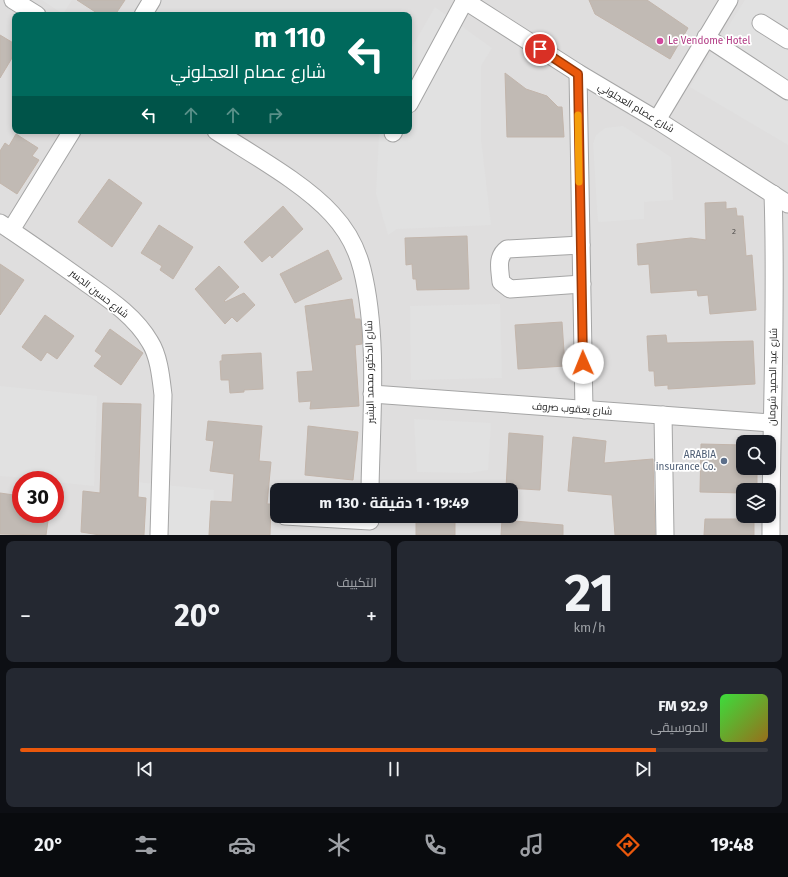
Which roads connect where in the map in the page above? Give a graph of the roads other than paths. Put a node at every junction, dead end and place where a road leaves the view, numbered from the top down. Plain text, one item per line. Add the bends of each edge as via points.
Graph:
1 (13, 0) edge
2 (152, 0) edge
3 (465, 0) edge
4 (729, 0) edge
5 (32, 12) edge
6 (144, 12) edge
7 (761, 23) dead end
8 (706, 37) junction
9 (788, 40) edge
10 (578, 74) junction
11 (788, 91) edge
12 (412, 98) edge
13 (657, 120) junction
14 (70, 134) edge
15 (220, 134) edge
16 (773, 194) junction
17 (788, 204) edge
18 (5, 227) edge
19 (581, 245) junction
20 (788, 253) edge
21 (776, 268) junction
22 (582, 284) junction
23 (372, 394) junction
24 (584, 410) junction
25 (662, 415) junction
26 (771, 423) junction
27 (370, 483) edge
28 (359, 523) edge
29 (370, 524) edge
30 (159, 535) edge
31 (665, 535) edge
32 (771, 535) edge

1 - 5 street
2 - 6 street
3 - 10 street, شارع عصام العجلوني
3 - 12 street
4 - 8 street
7 - 9 street
8 - 11 street
8 - 13 street
10 - 13 street, شارع عصام العجلوني
10 - 19 street
13 - 16 street, شارع عصام العجلوني
14 - 18 street
15 - 23 street, شارع الدكتور محمد البشير via 310,194 331,213 344,230 362,270 371,343
16 - 17 street, شارع عصام العجلوني
16 - 21 street, شارع عبد الحميد شومان
18 - 30 street, شارع حسين الجسر via 113,302 133,320 151,343 163,395
19 - 22 street
19 - 22 street via 507,249 502,252 499,259 501,282 504,287 510,289
20 - 21 street
21 - 26 street, شارع عبد الحميد شومان
22 - 24 street
23 - 24 street, شارع يعقوب صروف
23 - 27 street, شارع الدكتور محمد البشير
24 - 25 street, شارع يعقوب صروف
25 - 26 street, شارع يعقوب صروف
25 - 31 street
26 - 32 street, شارع عبد الحميد شومان
28 - 29 street

